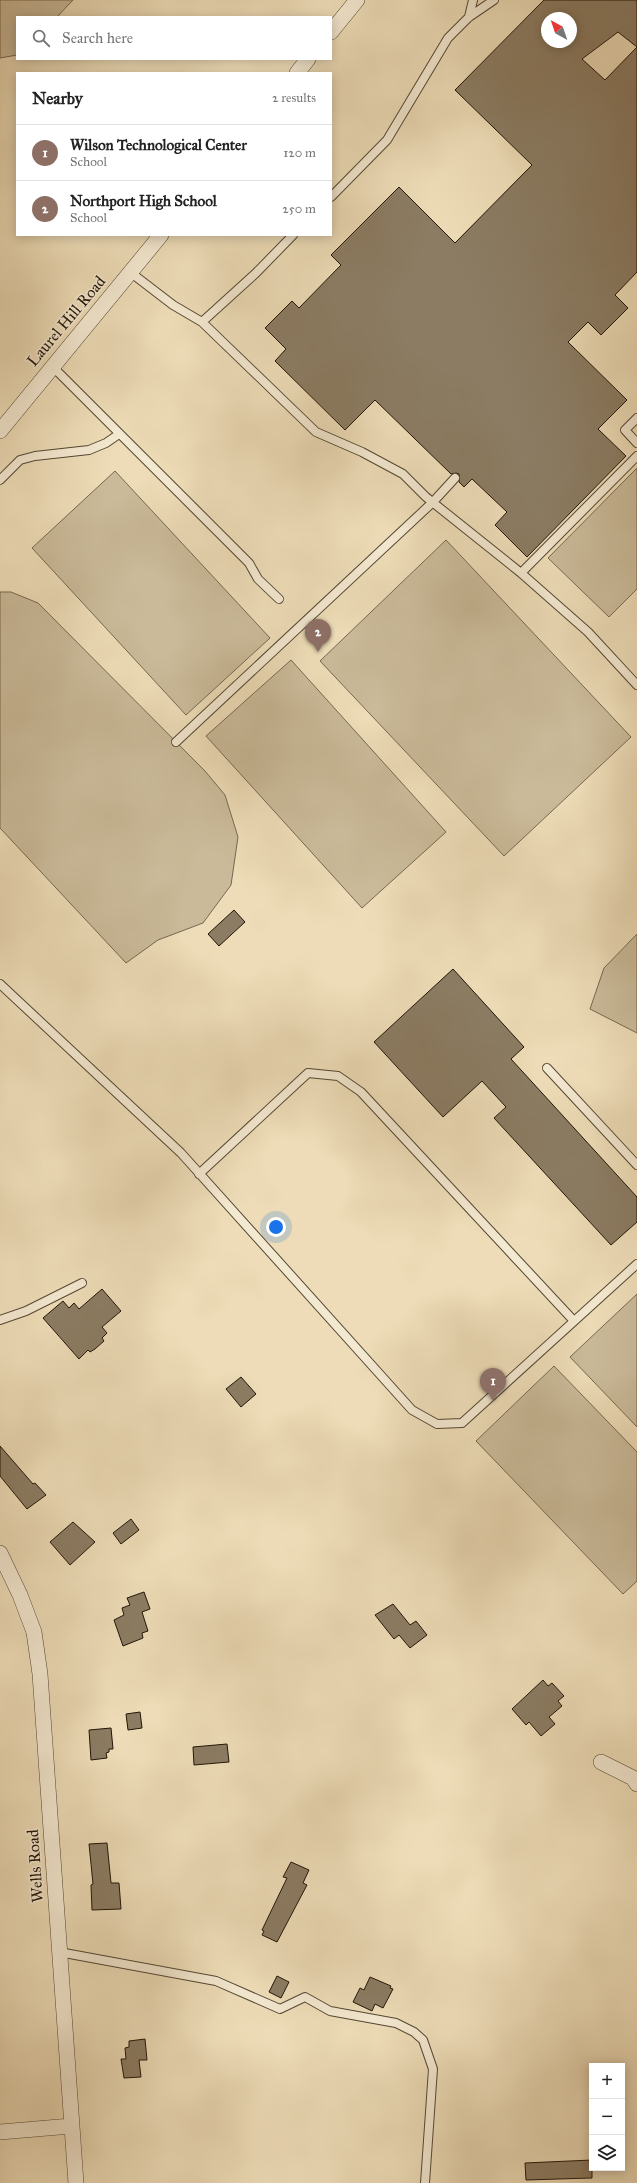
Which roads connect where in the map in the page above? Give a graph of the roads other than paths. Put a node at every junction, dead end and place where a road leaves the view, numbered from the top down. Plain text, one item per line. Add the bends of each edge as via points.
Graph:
1 (358, 0) edge
2 (473, 0) edge
3 (494, 0) edge
4 (469, 17) junction
5 (332, 31) edge
6 (307, 60) edge
7 (297, 72) edge
8 (332, 196) edge
9 (160, 236) edge
10 (292, 236) edge
11 (130, 272) junction
12 (202, 322) junction
13 (52, 366) junction
14 (637, 418) edge
15 (0, 429) edge
16 (119, 434) junction
17 (637, 443) edge
18 (637, 456) edge
19 (455, 478) dead end
20 (0, 480) edge
21 (433, 502) junction
22 (521, 574) junction
23 (279, 599) dead end
24 (637, 686) edge
25 (176, 742) dead end
26 (0, 984) edge
27 (548, 1068) dead end
28 (637, 1165) edge
29 (199, 1174) junction
30 (637, 1264) edge
31 (82, 1283) dead end
32 (0, 1320) edge
33 (574, 1321) junction
34 (0, 1553) edge
35 (601, 1762) dead end
36 (637, 1784) edge
37 (59, 1952) junction
38 (71, 2126) junction
39 (0, 2132) edge
40 (76, 2183) edge
41 (425, 2183) edge

1 - 5 street
2 - 4 lane
3 - 4 lane
4 - 8 lane via 448,38 387,140
6 - 7 street
9 - 11 street, Laurel Hill Road
10 - 12 lane
11 - 12 lane via 173,305
11 - 13 street, Laurel Hill Road
12 - 21 lane via 316,432 403,474
13 - 15 street, Laurel Hill Road
13 - 16 lane
14 - 17 lane via 625,430
16 - 20 lane via 89,450 20,460
16 - 23 lane via 249,564 258,579
18 - 22 lane
19 - 21 lane
21 - 22 lane
21 - 25 lane
22 - 24 lane via 588,632
26 - 29 lane via 181,1153
27 - 28 lane
29 - 33 lane via 308,1073 338,1076 361,1092
29 - 33 lane via 412,1410 437,1424 462,1423
30 - 33 lane
31 - 32 lane via 26,1311
34 - 37 street, Wells Road via 34,1632 39,1667
35 - 36 street via 633,1778
37 - 38 street, Wells Road
37 - 41 lane via 216,1982 280,2009 305,1997 330,2011 396,2023 414,2032 423,2040 432,2069
38 - 39 street
38 - 40 street, Wells Road

